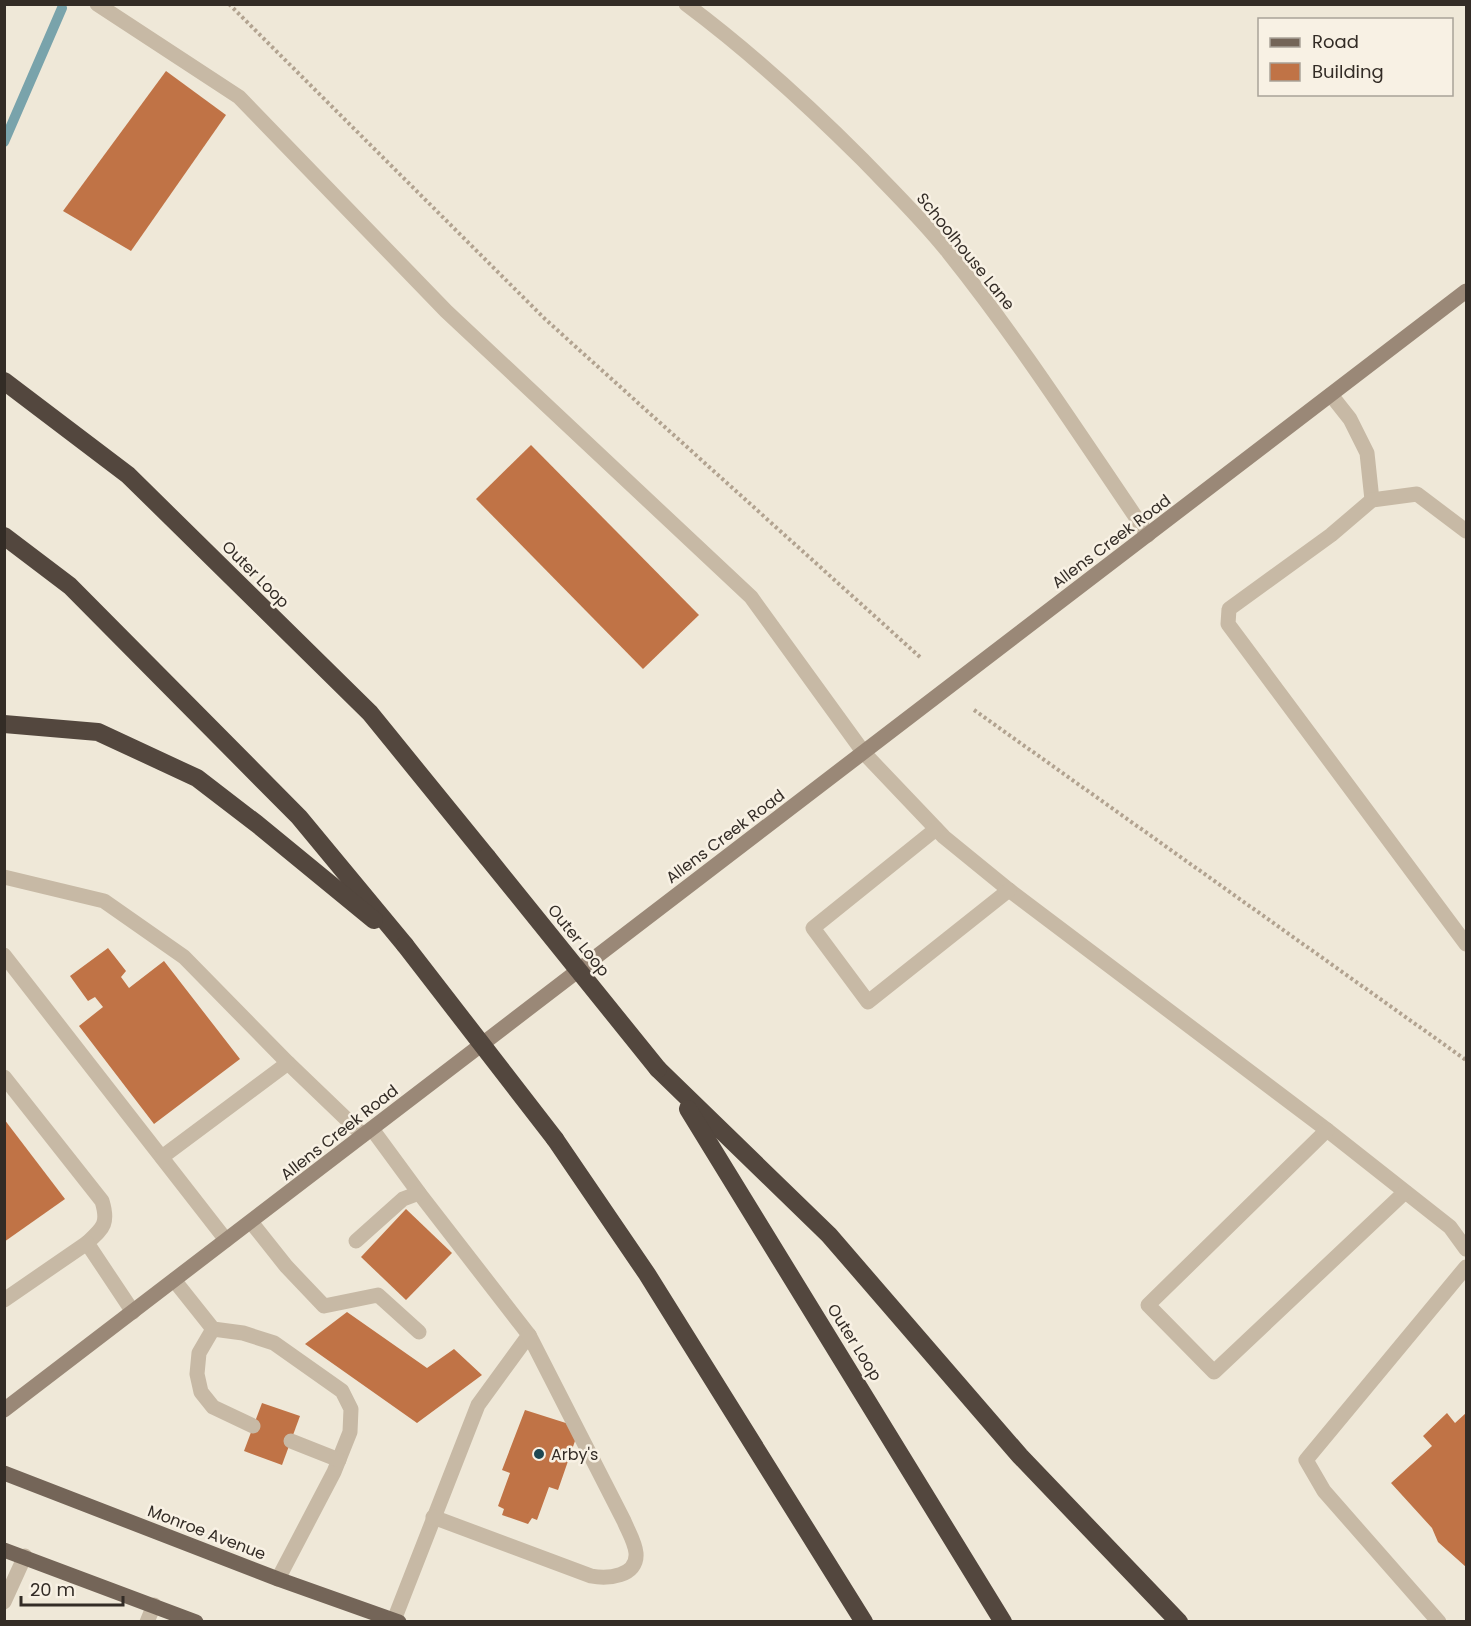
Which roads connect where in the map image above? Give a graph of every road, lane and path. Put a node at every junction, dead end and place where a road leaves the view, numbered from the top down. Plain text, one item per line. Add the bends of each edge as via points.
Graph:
1 (229, 4) edge
2 (686, 4) edge
3 (98, 5) edge
4 (1467, 291) edge
5 (4, 381) edge
6 (1331, 395) junction
7 (1372, 500) junction
8 (1467, 531) edge
9 (1148, 535) junction
10 (4, 536) edge
11 (920, 657) dead end
12 (974, 710) dead end
13 (4, 724) edge
14 (864, 753) junction
15 (936, 829) junction
16 (4, 877) edge
17 (1009, 890) junction
18 (1467, 944) edge
19 (405, 945) junction
20 (4, 955) edge
21 (1467, 1060) edge
22 (288, 1063) junction
23 (658, 1069) junction
24 (4, 1077) edge
25 (1327, 1130) junction
26 (368, 1132) junction
27 (162, 1157) junction
28 (1405, 1192) junction
29 (419, 1193) junction
30 (251, 1222) junction
31 (226, 1240) junction
32 (356, 1241) dead end
33 (87, 1243) junction
34 (1467, 1249) edge
35 (1467, 1267) edge
36 (174, 1280) junction
37 (4, 1300) edge
38 (134, 1312) junction
39 (213, 1329) junction
40 (419, 1332) dead end
41 (529, 1335) junction
42 (4, 1410) edge
43 (253, 1426) dead end
44 (291, 1441) dead end
45 (339, 1460) junction
46 (4, 1473) edge
47 (434, 1517) junction
48 (4, 1550) edge
49 (25, 1556) junction
50 (278, 1579) junction
51 (4, 1602) edge
52 (154, 1605) junction
53 (396, 1621) edge
54 (147, 1622) edge
55 (196, 1622) edge
56 (864, 1622) edge
57 (1003, 1622) edge
58 (1179, 1622) edge
59 (1439, 1622) edge

1 - 11 path via 545,319
2 - 9 street, Schoolhouse Lane via 810,107 921,219 1030,360
3 - 14 street via 239,97 447,311 751,597
4 - 6 street, Allens Creek Road
5 - 23 highway, Outer Loop, bridge via 128,475 370,714
6 - 7 street via 1350,419 1366,453
6 - 9 street, Allens Creek Road
7 - 8 street via 1417,494
7 - 18 street via 1322,542 1229,609 1228,624
9 - 14 street, Allens Creek Road
10 - 19 highway via 69,586 299,817
12 - 21 path
13 - 19 highway via 98,732 197,778
14 - 15 street
14 - 26 street, Allens Creek Road
15 - 17 street
15 - 17 street via 813,928 868,1002
16 - 22 street via 104,901 184,957
17 - 25 street
19 - 56 highway, bridge via 555,1139 647,1274
20 - 27 street
22 - 26 street
22 - 27 street
23 - 57 highway, Outer Loop via 692,1114
23 - 58 highway via 829,1235 1020,1456
24 - 33 street via 102,1201 104,1225
25 - 28 street
25 - 28 street via 1148,1305 1214,1372
26 - 29 street
26 - 30 street, Allens Creek Road
27 - 31 street
28 - 34 street via 1450,1227
29 - 32 street via 403,1199
29 - 41 street
30 - 31 street, Allens Creek Road
30 - 40 street via 324,1306 378,1295
31 - 36 street, Allens Creek Road
33 - 37 street
33 - 38 street
35 - 59 street via 1306,1460 1324,1491
36 - 38 street, Allens Creek Road
36 - 39 street
38 - 42 street, Allens Creek Road
39 - 43 street via 199,1353 197,1374 201,1392 213,1407
39 - 45 street via 274,1343 342,1391 351,1409 350,1432
41 - 47 street via 478,1405
41 - 47 street via 618,1510 635,1548 633,1566 615,1577 591,1576
44 - 45 street
45 - 50 street
46 - 50 main road, Monroe Avenue
47 - 53 street
48 - 49 main road
49 - 51 street
49 - 52 main road
50 - 53 main road, Monroe Avenue
52 - 54 street
52 - 55 main road

